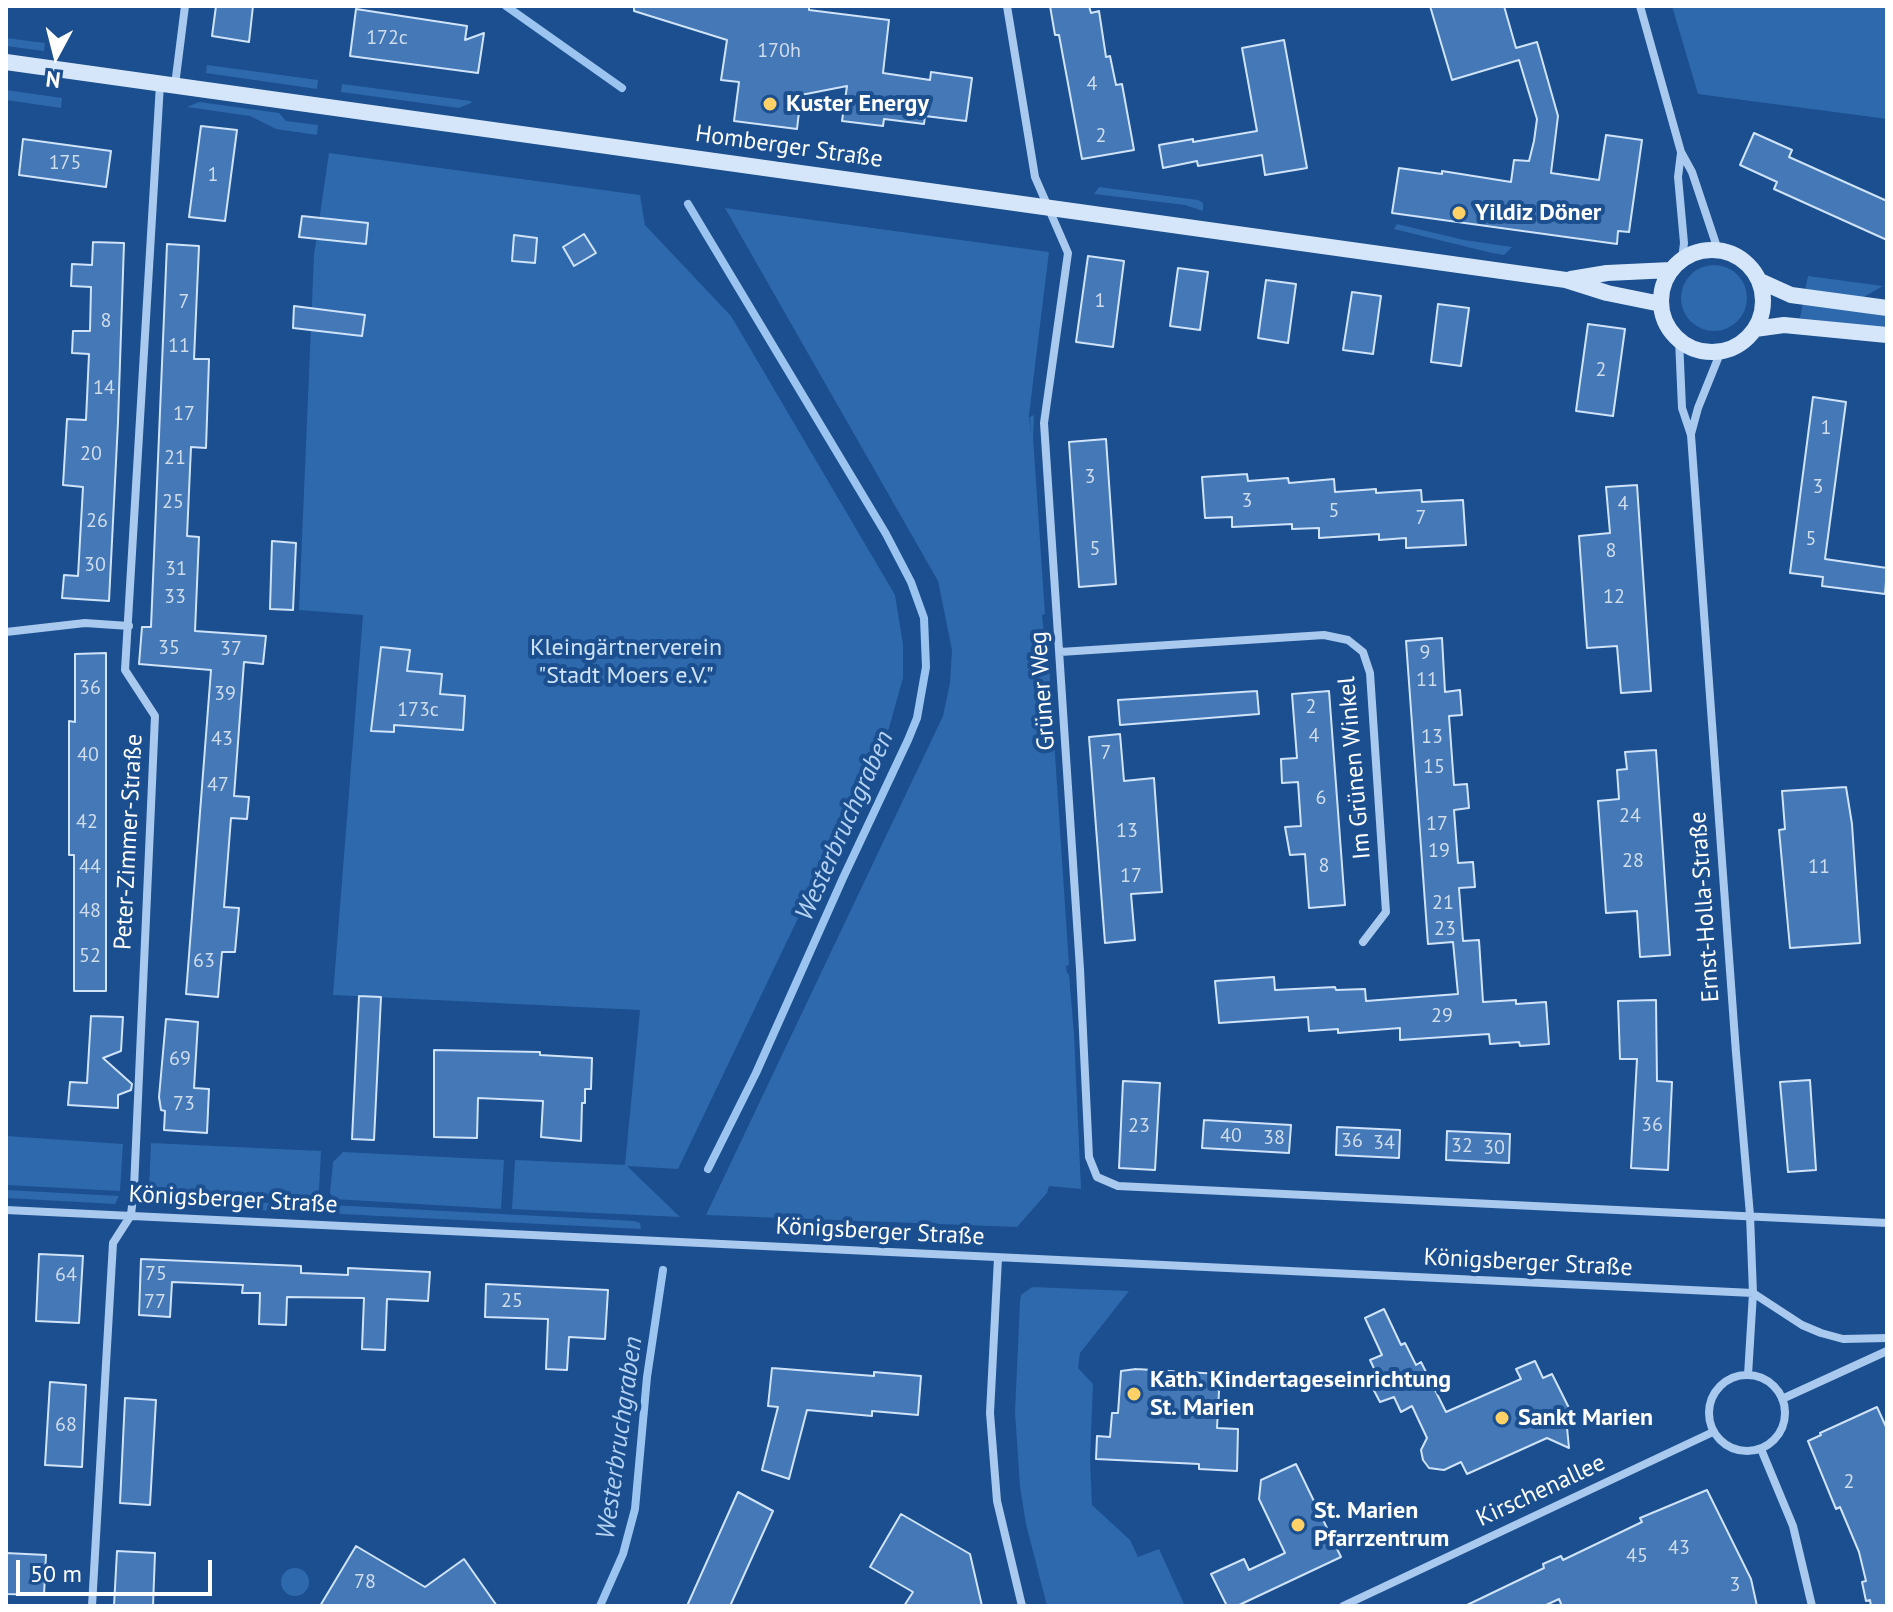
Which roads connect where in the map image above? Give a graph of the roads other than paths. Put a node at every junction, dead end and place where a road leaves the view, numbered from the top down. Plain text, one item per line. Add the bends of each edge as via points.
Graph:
1 (185, 6) edge
2 (1007, 6) edge
3 (1640, 6) edge
4 (6, 62) edge
5 (167, 84) junction
6 (1681, 152) junction
7 (1048, 207) junction
8 (1718, 250) junction
9 (1676, 265) junction
10 (1566, 280) junction
11 (1760, 281) junction
12 (1661, 304) junction
13 (1887, 308) edge
14 (1755, 329) junction
15 (1887, 335) edge
16 (1679, 339) junction
17 (1721, 351) junction
18 (1691, 435) junction
19 (129, 626) junction
20 (6, 632) edge
21 (1060, 652) junction
22 (1363, 942) dead end
23 (6, 1210) edge
24 (131, 1215) junction
25 (1750, 1215) junction
26 (1887, 1223) edge
27 (998, 1258) junction
28 (1753, 1293) junction
29 (1887, 1338) edge
30 (1887, 1351) edge
31 (1748, 1375) junction
32 (1782, 1399) junction
33 (1713, 1432) junction
34 (1761, 1449) junction
35 (92, 1606) edge
36 (1022, 1606) edge
37 (1343, 1606) edge
38 (1812, 1606) edge

1 - 5 street, Peter-Zimmer-Straße
2 - 7 street, Grüner Weg via 1034,173
3 - 6 street
4 - 5 main road, Homberger Straße
5 - 7 main road, Homberger Straße
5 - 19 street, Peter-Zimmer-Straße
6 - 8 street
6 - 9 street via 1684,243
7 - 10 main road, Homberger Straße
7 - 21 street, Grüner Weg via 1068,253 1044,423
8 - 9 main road via 1693,253
8 - 11 main road via 1743,260
9 - 10 main road, Homberger Straße
9 - 12 main road
10 - 12 main road, Homberger Straße
11 - 13 main road via 1791,295
11 - 14 main road via 1762,311
12 - 16 main road
14 - 15 main road via 1784,325
14 - 17 main road
16 - 17 main road via 1698,350
16 - 18 street, Ernst-Holla-Straße via 1682,408
17 - 18 street, Ernst-Holla-Straße
18 - 25 street, Ernst-Holla-Straße
19 - 20 street via 85,623
19 - 24 street, Peter-Zimmer-Straße via 125,670 155,716
21 - 22 street, Im Grünen Winkel via 1324,635 1348,640 1363,652 1370,673 1386,912
21 - 25 street, Grüner Weg via 1089,1157 1097,1177 1118,1186
23 - 24 street, Königsberger Straße
24 - 27 street, Königsberger Straße
24 - 35 street, Peter-Zimmer-Straße via 113,1243
25 - 26 street
25 - 28 street, Ernst-Holla-Straße
27 - 28 street, Königsberger Straße
27 - 36 street via 990,1413 997,1501
28 - 29 street via 1821,1333 1843,1339
28 - 31 street, Ernst-Holla-Straße
30 - 32 street
31 - 32 street via 1769,1382
31 - 33 street via 1725,1381 1714,1393 1708,1416
32 - 34 street via 1784,1424
33 - 34 street via 1734,1450
33 - 37 street, Kirschenallee
34 - 38 street via 1793,1526

